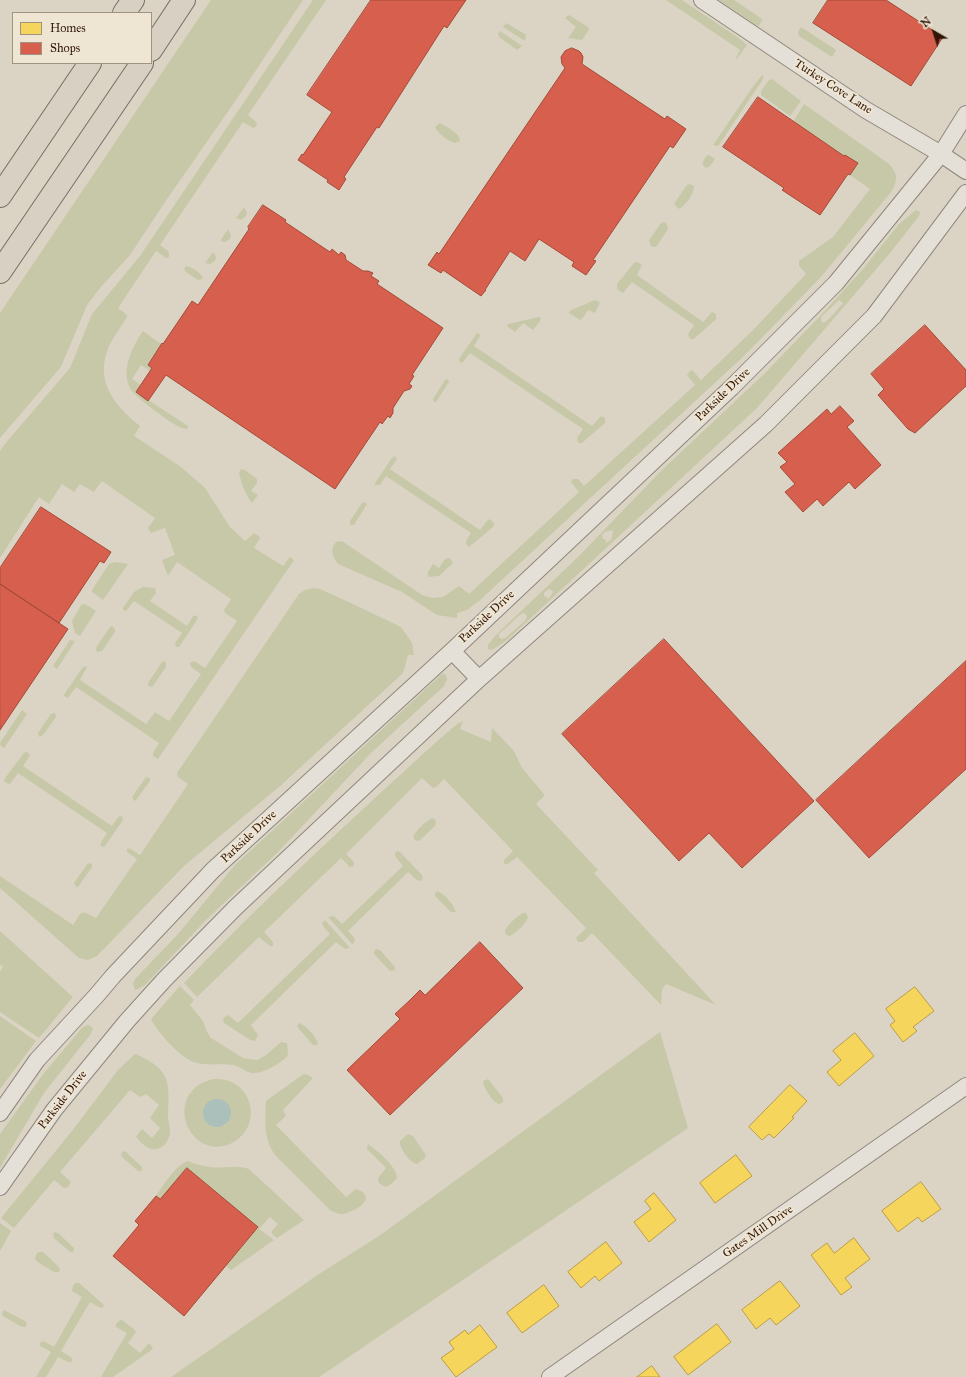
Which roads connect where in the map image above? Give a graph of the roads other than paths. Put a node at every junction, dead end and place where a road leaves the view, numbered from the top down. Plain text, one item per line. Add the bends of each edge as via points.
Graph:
1 (133, 0) edge
2 (184, 0) edge
3 (702, 0) edge
4 (125, 12) edge
5 (152, 48) edge
6 (89, 64) edge
7 (141, 64) edge
8 (966, 114) edge
9 (941, 154) junction
10 (966, 171) edge
11 (966, 193) edge
12 (0, 196) edge
13 (0, 272) edge
14 (452, 651) junction
15 (480, 679) junction
16 (966, 1086) edge
17 (0, 1113) edge
18 (0, 1186) edge
19 (550, 1377) edge

1 - 4 highway
2 - 5 highway
3 - 9 street, Turkey Cove Lane via 866,110
6 - 12 highway
7 - 13 highway
8 - 9 street, Parkside Drive
9 - 10 street, Turkey Cove Lane
9 - 14 street, Parkside Drive via 836,283 726,393
11 - 15 street, Parkside Drive via 874,316 766,424
14 - 15 street
14 - 17 street, Parkside Drive via 213,870 112,976 37,1060
15 - 18 street, Parkside Drive via 236,907 164,980 126,1021 54,1110
16 - 19 street, Gates Mill Drive

